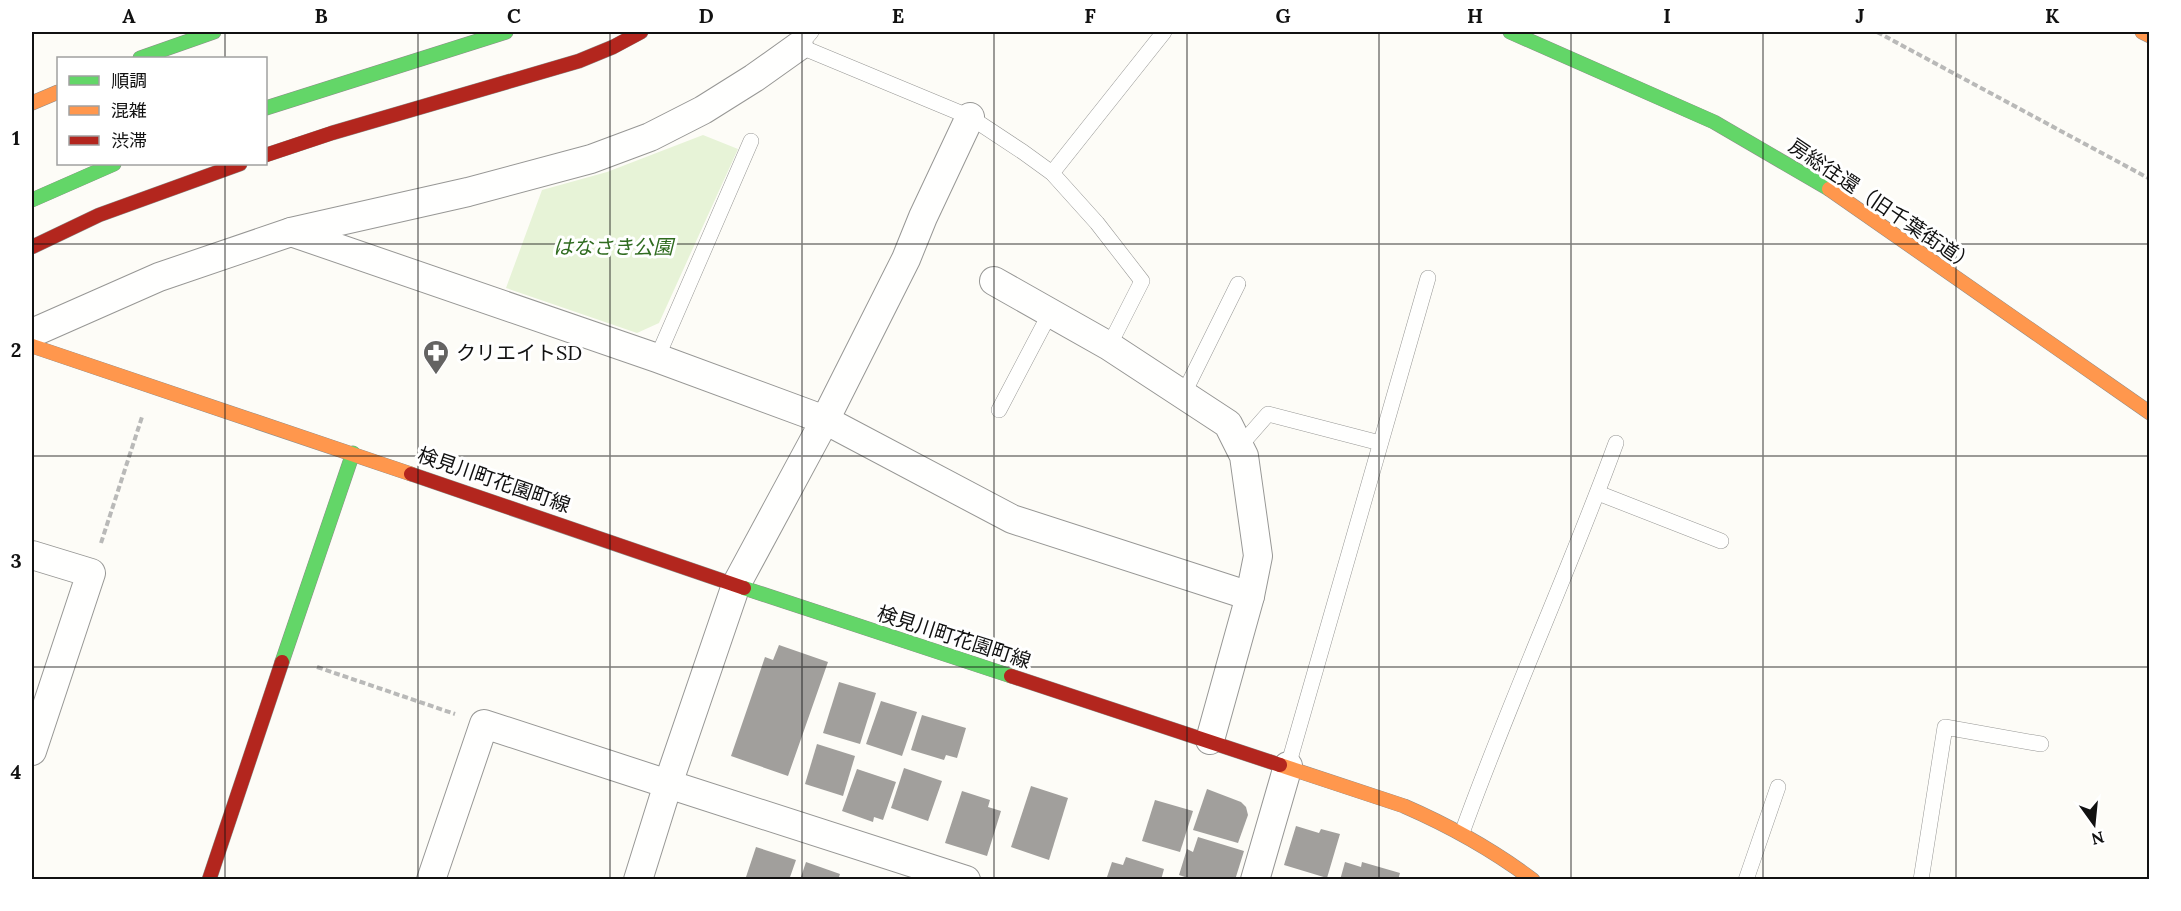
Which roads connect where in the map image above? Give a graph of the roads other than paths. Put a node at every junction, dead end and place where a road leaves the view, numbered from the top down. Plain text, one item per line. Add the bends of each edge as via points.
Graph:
1 (214, 32) edge
2 (506, 32) edge
3 (641, 32) edge
4 (1164, 32) edge
5 (1510, 32) edge
6 (2142, 32) edge
7 (2150, 36) edge
8 (805, 39) edge
9 (143, 57) edge
10 (57, 92) edge
11 (32, 103) edge
12 (267, 108) edge
13 (970, 117) junction
14 (751, 141) dead end
15 (267, 155) edge
16 (112, 165) edge
17 (237, 165) edge
18 (1052, 173) junction
19 (32, 200) edge
20 (291, 232) junction
21 (32, 247) edge
22 (1428, 278) dead end
23 (994, 280) dead end
24 (1238, 284) dead end
25 (1050, 313) junction
26 (32, 333) edge
27 (32, 346) edge
28 (1109, 346) junction
29 (657, 358) junction
30 (1183, 395) junction
31 (999, 410) dead end
32 (2150, 413) edge
33 (825, 420) junction
34 (1380, 443) junction
35 (1616, 443) dead end
36 (1239, 447) junction
37 (353, 453) junction
38 (1598, 493) junction
39 (1721, 541) dead end
40 (32, 555) edge
41 (736, 585) junction
42 (1250, 596) junction
43 (1210, 740) junction
44 (2041, 744) dead end
45 (32, 747) edge
46 (1288, 766) junction
47 (668, 784) junction
48 (1778, 787) dead end
49 (1462, 833) junction
50 (209, 879) edge
51 (431, 879) edge
52 (638, 879) edge
53 (966, 879) edge
54 (1255, 879) edge
55 (1533, 879) edge
56 (1746, 879) edge
57 (1921, 879) edge

1 - 9 main road
2 - 12 main road
3 - 15 main road via 579,61
4 - 18 lane
5 - 32 main road, 房総往還（旧千葉街道） via 1714,122 1819,182
6 - 7 main road
8 - 13 lane
8 - 20 street via 703,110 591,159
10 - 11 main road
13 - 18 lane
13 - 33 street via 906,259
14 - 29 lane
16 - 19 main road
17 - 21 main road via 99,215
18 - 28 lane via 1142,281
20 - 26 street via 159,277
20 - 29 street
22 - 34 lane
23 - 25 street
24 - 30 lane
25 - 28 street
25 - 31 lane
27 - 37 main road, 検見川町花園町線
28 - 30 street
29 - 33 street
30 - 36 street via 1228,424
33 - 41 street
33 - 42 street via 1012,519
34 - 36 lane via 1268,414
34 - 46 lane
35 - 38 lane
36 - 42 street via 1244,456 1258,556
37 - 41 main road, 検見川町花園町線
37 - 50 main road
38 - 39 lane
38 - 49 lane
40 - 45 street via 91,573
41 - 43 main road, 検見川町花園町線
41 - 47 street
42 - 43 street
43 - 46 main road, 検見川町花園町線
44 - 57 lane via 1945,727
46 - 49 main road, 検見川町花園町線 via 1404,806
46 - 54 street
47 - 51 street via 484,724
47 - 52 street
47 - 53 street
48 - 56 lane
49 - 55 main road, 検見川町花園町線

